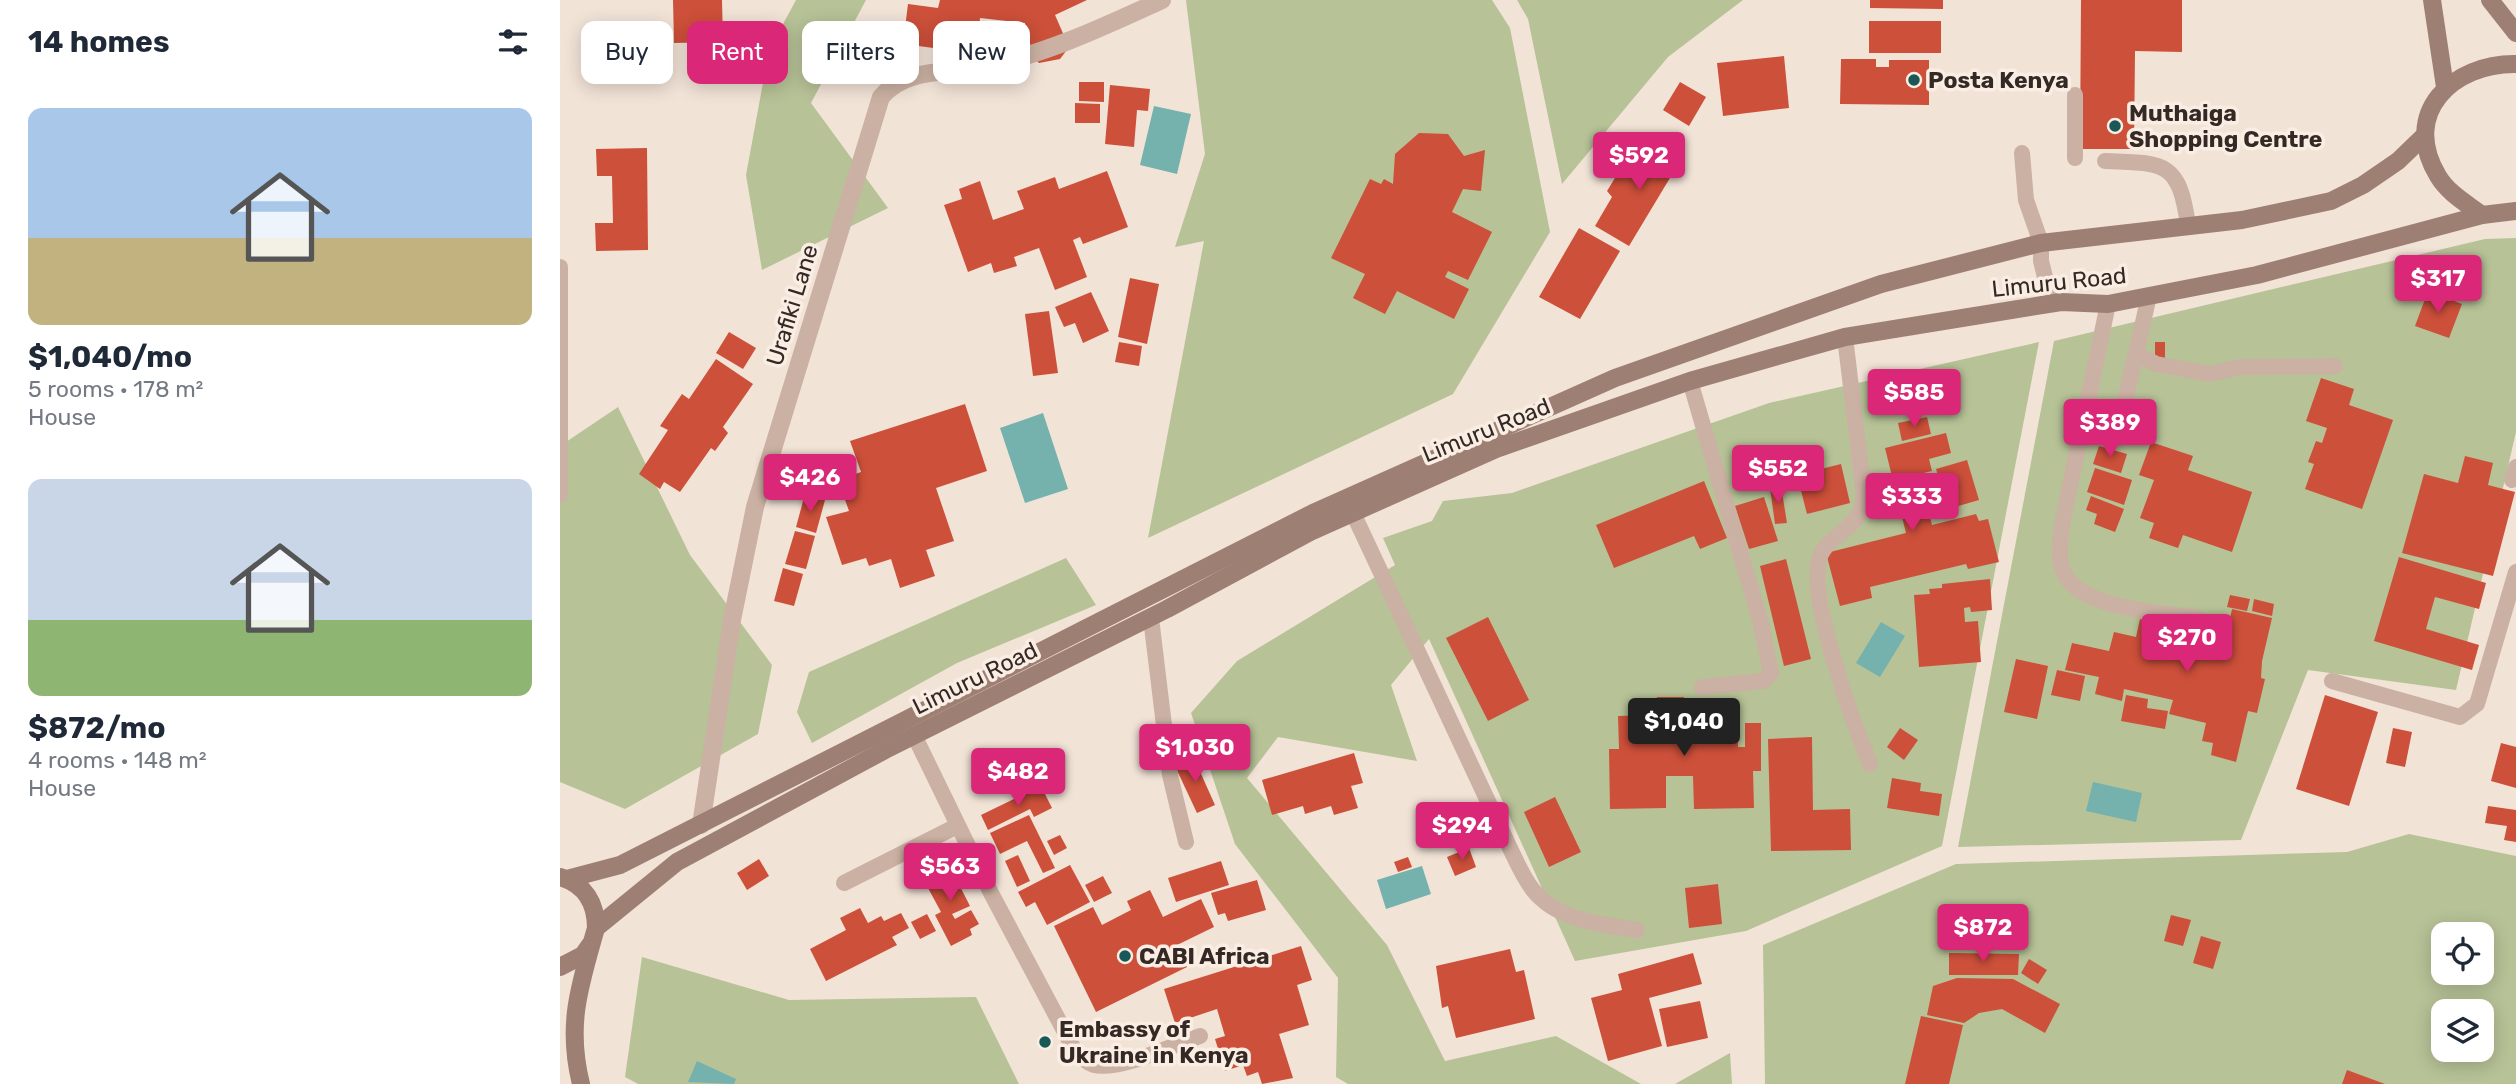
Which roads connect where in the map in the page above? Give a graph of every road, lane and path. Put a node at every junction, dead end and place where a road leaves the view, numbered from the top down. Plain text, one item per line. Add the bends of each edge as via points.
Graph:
1 (1162, 0) edge
2 (2432, 0) edge
3 (2490, 0) edge
4 (2516, 33) edge
5 (2516, 64) edge
6 (2445, 87) junction
7 (2075, 95) dead end
8 (2425, 135) junction
9 (2022, 152) dead end
10 (2075, 158) dead end
11 (2105, 161) dead end
12 (2516, 211) edge
13 (2482, 215) junction
14 (2188, 225) junction
15 (2041, 243) junction
16 (560, 267) edge
17 (2149, 296) junction
18 (2061, 302) junction
19 (2108, 304) junction
20 (1845, 337) junction
21 (2136, 354) junction
22 (2335, 366) dead end
23 (1690, 381) junction
24 (2118, 432) dead end
25 (560, 495) edge
26 (1353, 513) junction
27 (2516, 572) edge
28 (1151, 618) junction
29 (2198, 618) dead end
30 (2332, 681) dead end
31 (1702, 687) dead end
32 (914, 735) junction
33 (1870, 764) dead end
34 (701, 825) junction
35 (957, 826) junction
36 (1186, 842) dead end
37 (564, 878) edge
38 (844, 883) dead end
39 (1637, 930) dead end
40 (594, 935) junction
41 (560, 967) edge
42 (1199, 1036) dead end
43 (581, 1084) edge

1 - 34 street, Urafiki Lane via 1050,48 981,67 919,74 891,85 881,97 755,508 732,620
2 - 6 main road
3 - 4 main road
5 - 6 main road via 2491,64
6 - 8 main road via 2433,103
7 - 10 lane
8 - 13 main road via 2437,175
8 - 14 main road, Limuru Road via 2398,161 2330,201 2242,220
9 - 15 lane via 2026,200
11 - 14 lane via 2143,162 2169,171 2183,191
12 - 13 main road, Limuru Road
13 - 17 main road, Limuru Road via 2257,275
14 - 15 main road, Limuru Road
15 - 18 lane via 2046,281
15 - 34 main road, Limuru Road via 1881,284 1615,378 1313,513
16 - 25 lane
17 - 19 main road, Limuru Road
17 - 21 lane
18 - 19 main road, Limuru Road
18 - 20 main road, Limuru Road
19 - 29 lane via 2059,542 2064,573 2086,596
20 - 23 main road, Limuru Road
20 - 33 lane via 1864,495 1859,515 1818,561 1821,601 1848,710
21 - 22 lane via 2156,364 2210,374 2239,367
21 - 24 lane
23 - 26 main road, Limuru Road via 1496,449
23 - 31 lane via 1771,673 1763,681
26 - 28 main road, Limuru Road
26 - 39 lane via 1534,891 1557,910 1582,921
27 - 30 lane via 2477,704 2471,711 2459,717
28 - 32 main road, Limuru Road
28 - 36 lane via 1170,775
32 - 35 lane
32 - 40 main road, Limuru Road via 677,862
34 - 37 main road, Limuru Road via 620,865
35 - 38 lane
35 - 42 lane via 1076,1052 1086,1062 1097,1066 1120,1063
37 - 40 main road via 590,898 596,912
40 - 41 main road, Limuru Road via 583,955
40 - 43 main road via 574,1025 573,1052

